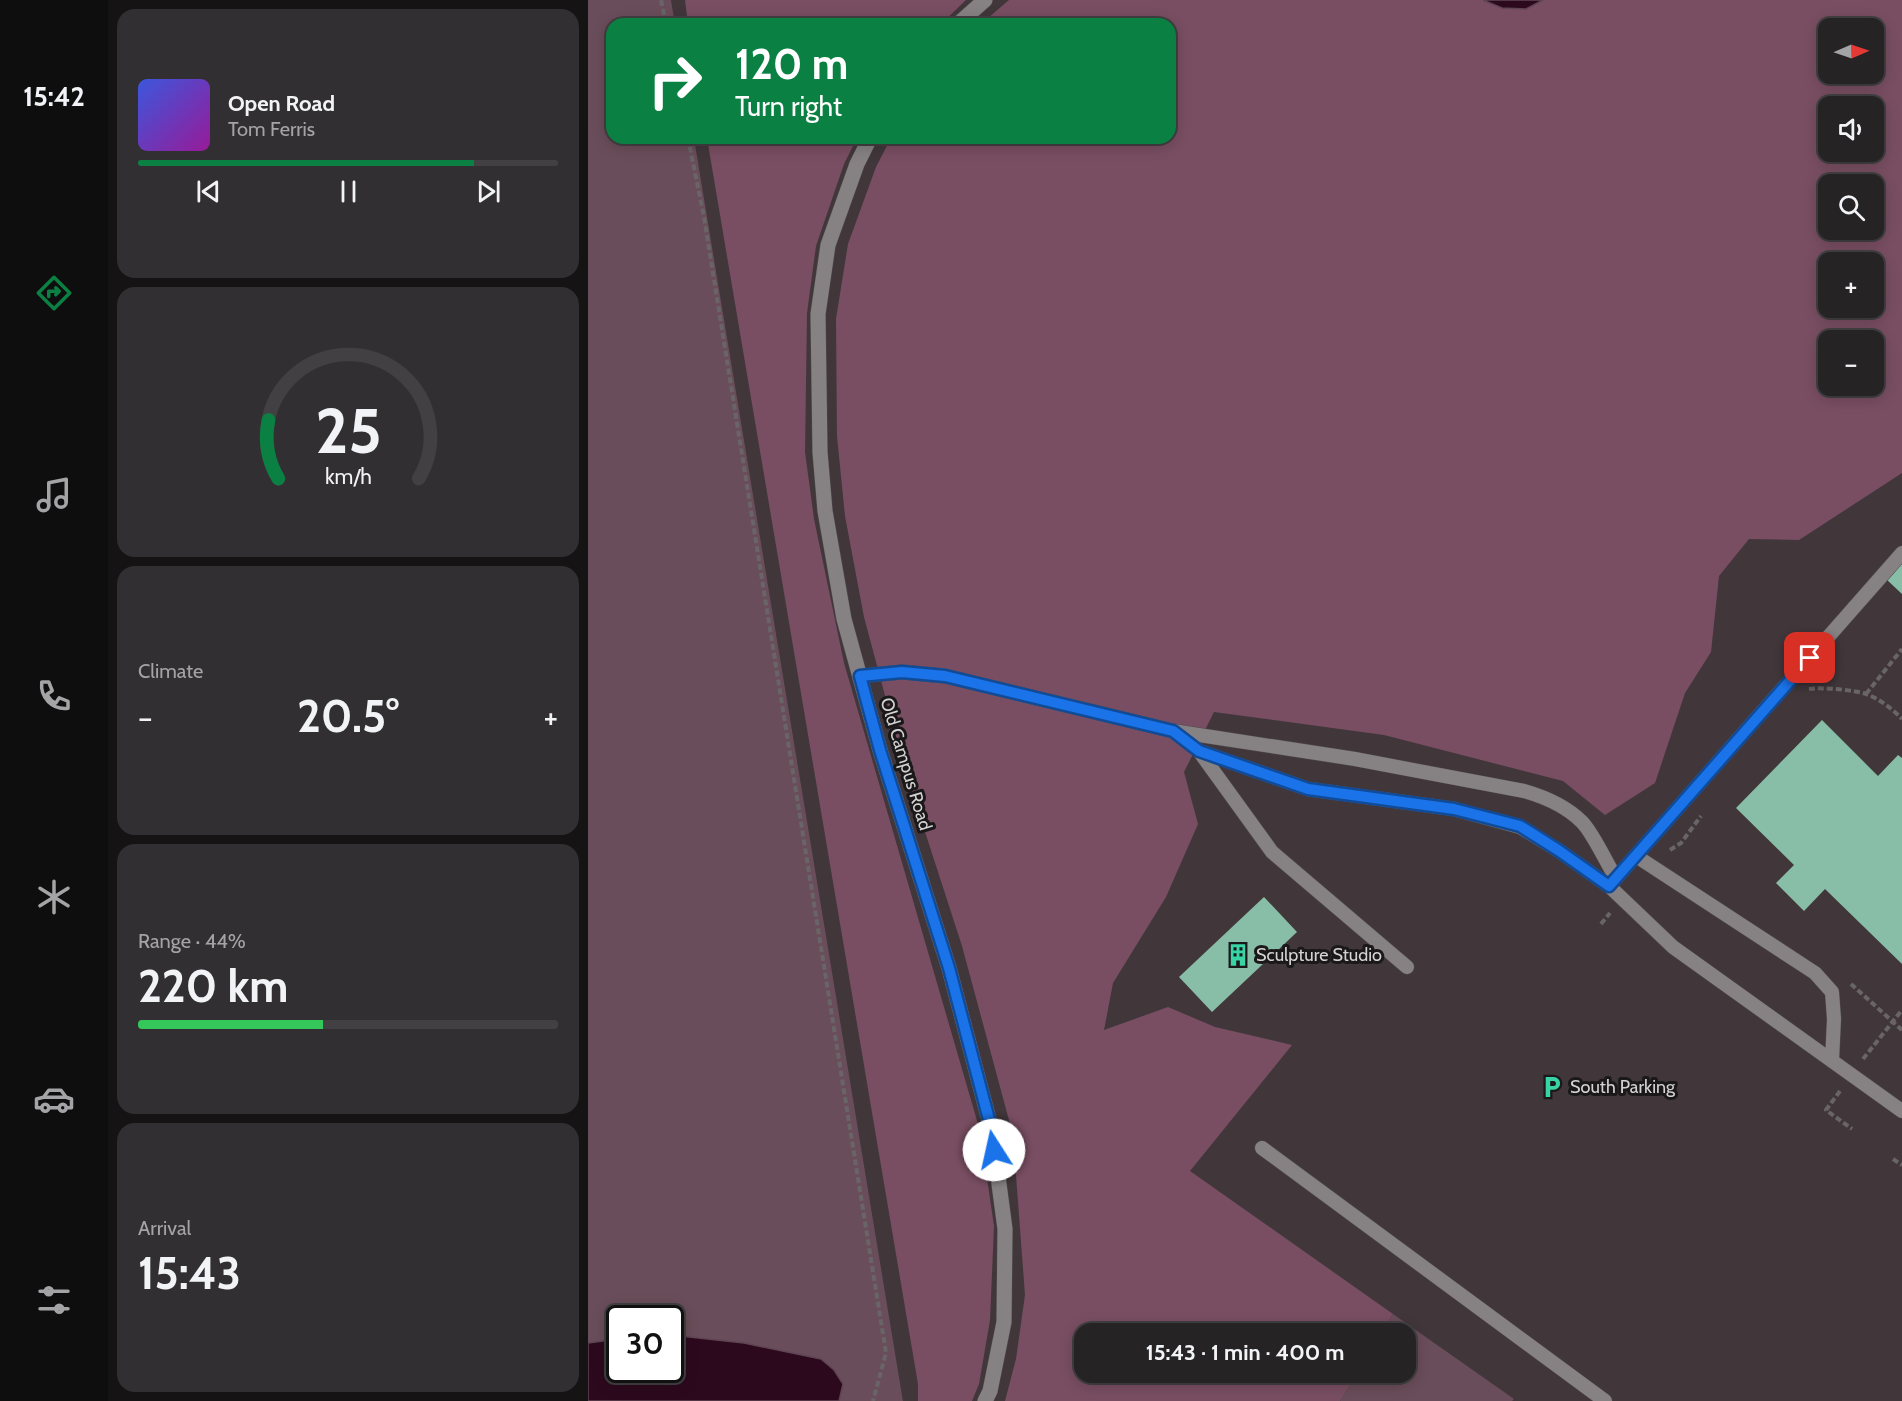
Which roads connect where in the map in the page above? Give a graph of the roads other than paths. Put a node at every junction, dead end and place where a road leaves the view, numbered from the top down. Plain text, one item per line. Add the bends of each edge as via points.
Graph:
1 (985, 0) edge
2 (965, 18) edge
3 (867, 144) edge
4 (1902, 553) edge
5 (860, 676) junction
6 (1173, 731) junction
7 (1199, 751) junction
8 (1636, 856) junction
9 (1613, 882) junction
10 (1407, 967) dead end
11 (1832, 1061) junction
12 (1902, 1111) edge
13 (1262, 1148) dead end
14 (985, 1401) edge
15 (1605, 1401) edge

1 - 2 street
3 - 5 street, Old Campus Road via 828,245 818,314 825,511 844,619
4 - 8 lane
5 - 6 lane via 902,672 945,676
5 - 14 street, Old Campus Road via 949,968 992,1131 1005,1229 1004,1322
6 - 7 lane
6 - 9 lane via 1355,759 1544,797 1582,822
7 - 9 lane via 1308,789 1454,809 1520,826
7 - 10 lane via 1272,852
8 - 9 lane
8 - 11 lane via 1815,973 1832,992
9 - 11 lane via 1620,897 1673,946
11 - 12 lane
13 - 15 lane

